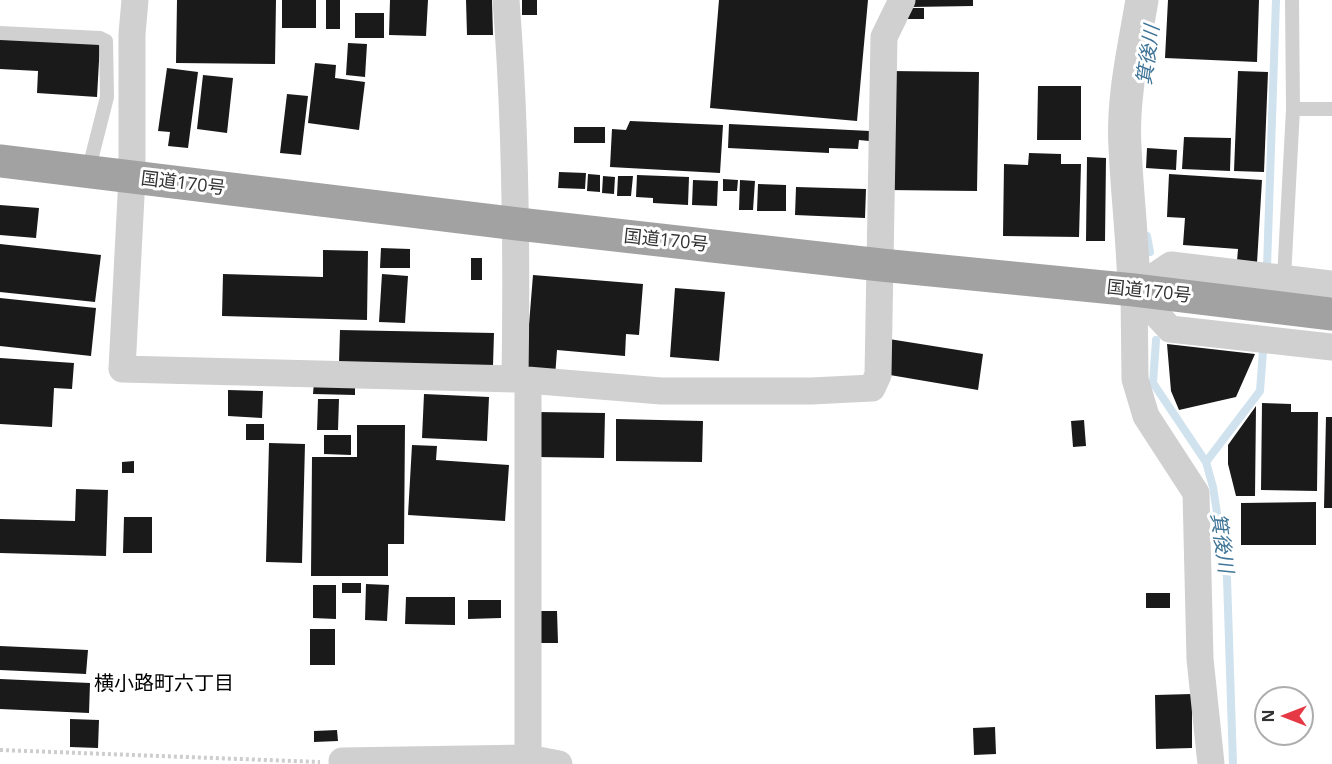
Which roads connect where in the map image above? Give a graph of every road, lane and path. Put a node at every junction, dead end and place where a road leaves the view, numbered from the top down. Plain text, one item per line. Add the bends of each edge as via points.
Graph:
1 (135, 0) edge
2 (506, 0) edge
3 (902, 0) edge
4 (1142, 0) edge
5 (1292, 0) edge
6 (0, 33) edge
7 (1293, 109) junction
8 (1332, 109) edge
9 (0, 161) edge
10 (87, 172) junction
11 (132, 177) junction
12 (518, 224) junction
13 (881, 265) junction
14 (1284, 278) junction
15 (1332, 284) edge
16 (1134, 290) junction
17 (1332, 314) edge
18 (1332, 347) edge
19 (522, 380) junction
20 (0, 750) edge
21 (528, 758) junction
22 (342, 761) joint
23 (559, 764) edge
24 (1211, 764) edge

1 - 11 street
2 - 12 street
3 - 13 street via 884,37
4 - 16 street via 1130,70 1125,145
5 - 7 lane
6 - 10 lane via 106,41 106,97
7 - 8 lane
7 - 14 lane
9 - 10 highway, 国道170号
10 - 11 highway, 国道170号
11 - 12 highway, 国道170号
11 - 19 street via 122,369
12 - 13 highway, 国道170号
12 - 19 street
13 - 16 highway, 国道170号
13 - 19 street via 878,375 872,388 661,391
14 - 15 street
14 - 16 street via 1171,265
16 - 17 highway, 国道170号
16 - 18 street via 1170,329
16 - 24 street via 1135,379 1146,416 1196,493 1200,659
19 - 21 street
20 - 22 path via 303,763
21 - 22 street
21 - 23 street

